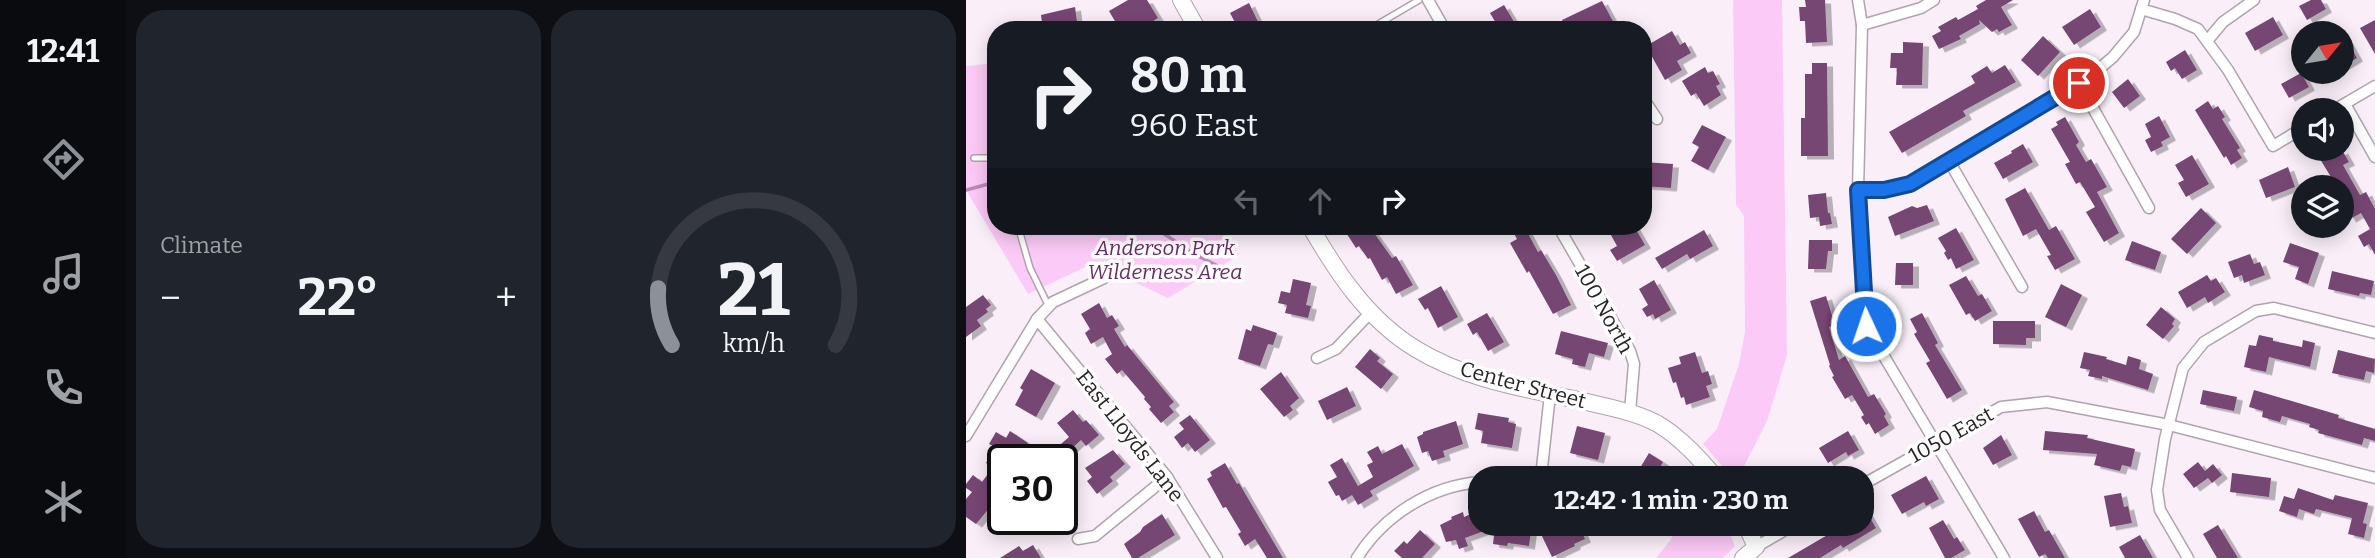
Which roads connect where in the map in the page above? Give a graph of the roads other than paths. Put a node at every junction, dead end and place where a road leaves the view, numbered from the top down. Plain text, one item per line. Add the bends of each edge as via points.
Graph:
1 (1181, 0) edge
2 (1419, 0) edge
3 (1428, 0) edge
4 (1858, 0) edge
5 (1934, 0) edge
6 (2254, 0) edge
7 (2143, 5) edge
8 (1193, 21) edge
9 (1383, 21) edge
10 (1440, 21) edge
11 (1862, 25) junction
12 (2207, 41) junction
13 (2079, 83) junction
14 (2375, 86) edge
15 (2354, 99) edge
16 (1652, 112) edge
17 (1657, 119) dead end
18 (2354, 120) edge
19 (2291, 135) edge
20 (2375, 157) edge
21 (974, 158) dead end
22 (987, 158) edge
23 (1949, 161) junction
24 (1858, 190) junction
25 (2149, 208) dead end
26 (1021, 235) edge
27 (1315, 235) edge
28 (1563, 235) edge
29 (1104, 278) dead end
30 (2022, 287) dead end
31 (1049, 307) junction
32 (1371, 313) junction
33 (1037, 320) junction
34 (2375, 333) edge
35 (1318, 358) dead end
36 (1550, 394) junction
37 (1630, 412) junction
38 (2169, 425) junction
39 (966, 436) edge
40 (1936, 443) junction
41 (1542, 466) edge
42 (1706, 466) edge
43 (1167, 477) junction
44 (1874, 478) edge
45 (2375, 478) edge
46 (1468, 485) edge
47 (1751, 536) edge
48 (1775, 536) edge
49 (1078, 539) dead end
50 (1756, 547) junction
51 (1217, 558) edge
52 (1357, 558) edge
53 (1743, 558) edge
54 (2004, 558) edge
55 (2188, 558) edge

1 - 8 street
2 - 9 lane
3 - 10 street
4 - 11 street
5 - 11 street
6 - 12 street via 2223,22
7 - 12 street via 2198,29
7 - 13 street via 2134,32 2113,57
11 - 24 street
12 - 19 street via 2273,146
13 - 23 street
13 - 25 street
14 - 15 street
16 - 17 street
18 - 20 street
21 - 22 lane
23 - 24 street via 1910,184
23 - 30 street
24 - 40 street via 1866,326
26 - 31 lane
27 - 32 street, Center Street via 1335,270
28 - 37 street, 100 North via 1630,351 1634,365
29 - 31 street
31 - 33 street
32 - 35 street via 1336,349
32 - 36 street, Center Street via 1403,341 1448,366
33 - 39 street
33 - 43 street, East Lloyds Lane
34 - 38 street via 2274,308 2256,311 2204,342 2183,368
36 - 37 street, Center Street
36 - 41 street
37 - 42 street via 1670,432
38 - 40 street, 1050 East via 2047,402 2001,407
38 - 45 street, 1050 East
38 - 55 street via 2157,490 2160,510
40 - 44 street, 1050 East
40 - 54 street
43 - 49 street via 1095,536
43 - 51 street, East Lloyds Lane
46 - 52 street via 1408,506 1367,541
47 - 50 street
48 - 50 street
50 - 53 street

